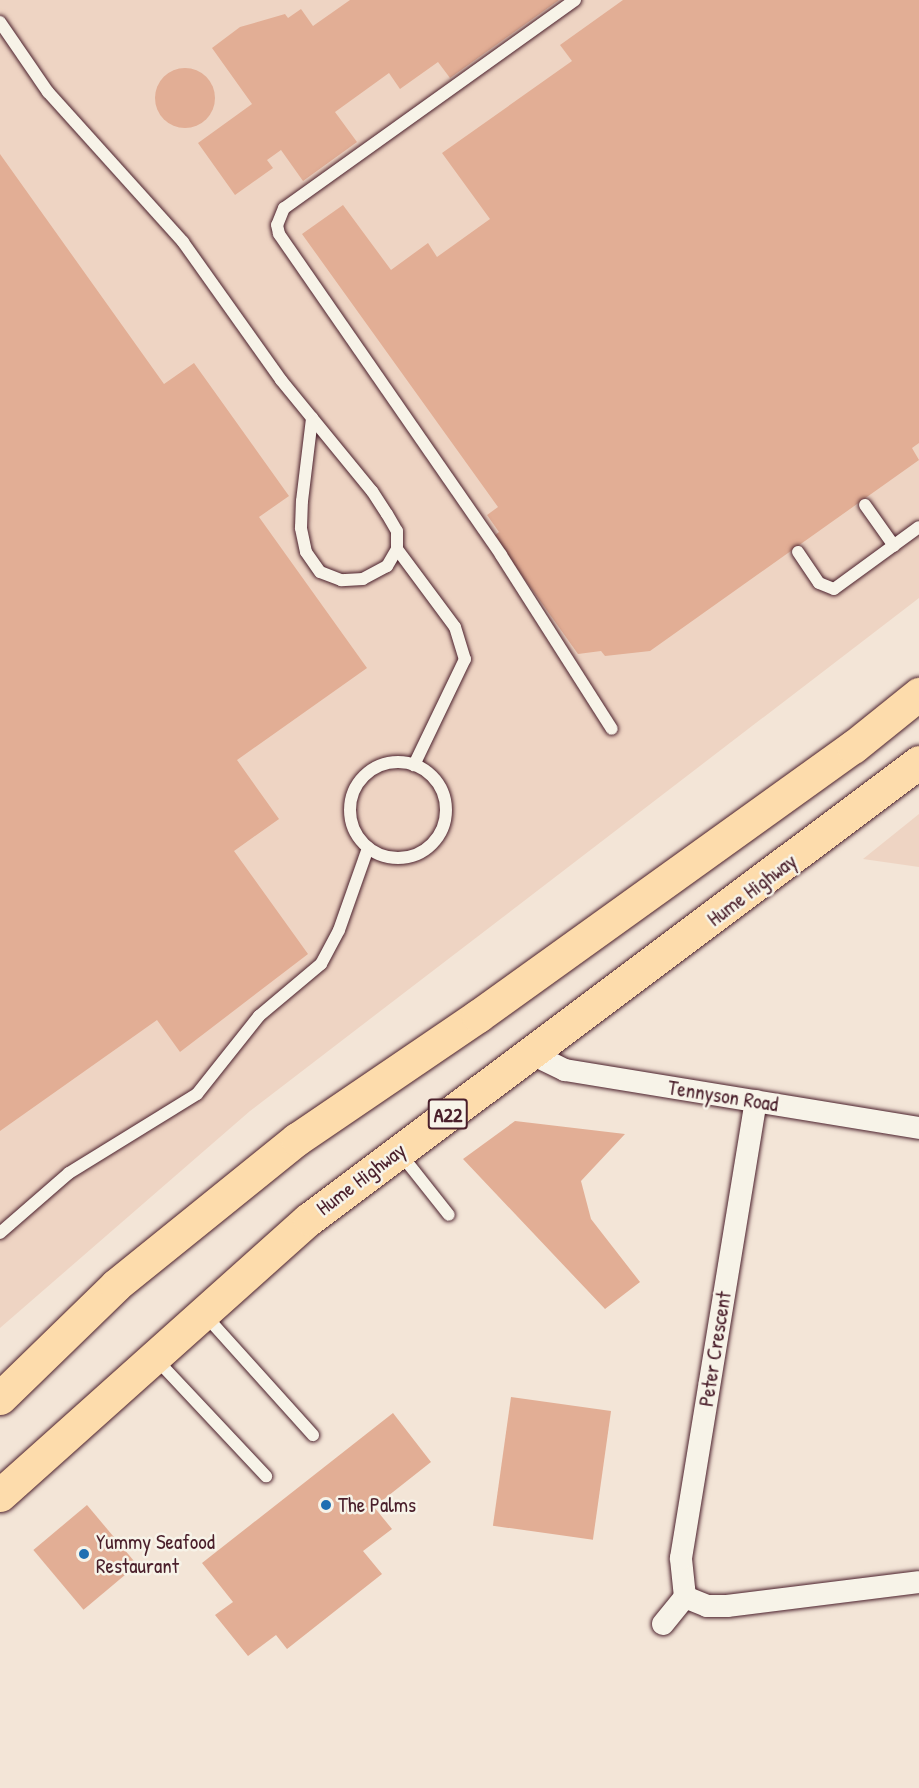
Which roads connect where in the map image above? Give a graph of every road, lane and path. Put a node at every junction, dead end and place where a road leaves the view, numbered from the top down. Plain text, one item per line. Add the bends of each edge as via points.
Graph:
1 (575, 0) edge
2 (0, 22) edge
3 (312, 418) junction
4 (865, 505) dead end
5 (919, 527) edge
6 (894, 546) junction
7 (397, 549) junction
8 (798, 552) dead end
9 (919, 694) edge
10 (612, 729) dead end
11 (919, 762) edge
12 (414, 765) junction
13 (368, 848) junction
14 (530, 1053) junction
15 (756, 1101) junction
16 (919, 1128) edge
17 (398, 1151) junction
18 (449, 1215) dead end
19 (0, 1233) edge
20 (203, 1313) junction
21 (154, 1356) junction
22 (0, 1398) edge
23 (313, 1435) dead end
24 (267, 1476) dead end
25 (0, 1496) edge
26 (919, 1582) edge
27 (685, 1597) junction
28 (663, 1624) dead end

1 - 10 lane via 284,208 277,225 279,234 501,555
2 - 3 lane via 48,92 183,242
3 - 7 lane via 387,514 397,531
3 - 7 lane via 302,501 301,528 306,552 320,572 341,580 363,579 387,566
4 - 6 lane
5 - 6 lane
6 - 8 lane via 834,589 819,583
7 - 12 lane via 454,627 465,659
9 - 22 highway via 853,747 478,1016 297,1139 116,1285
11 - 14 highway, Hume Highway / A22
12 - 13 lane via 384,763 367,772 355,787 349,805 351,824
12 - 13 lane via 436,780 445,796 447,816 441,834 429,848 412,857 393,859
13 - 19 lane via 339,930 321,964 259,1016 197,1094 69,1173
14 - 15 street, Tennyson Road via 565,1070
14 - 17 highway, Hume Highway / A22
15 - 16 street, Tennyson Road
15 - 27 street, Peter Crescent via 681,1558
17 - 18 lane
17 - 20 highway, Hume Highway / A22 via 309,1219
20 - 21 highway, Hume Highway / A22
20 - 23 lane
21 - 24 lane
21 - 25 highway, Hume Highway / A22
26 - 27 street via 727,1606 707,1606
27 - 28 street

